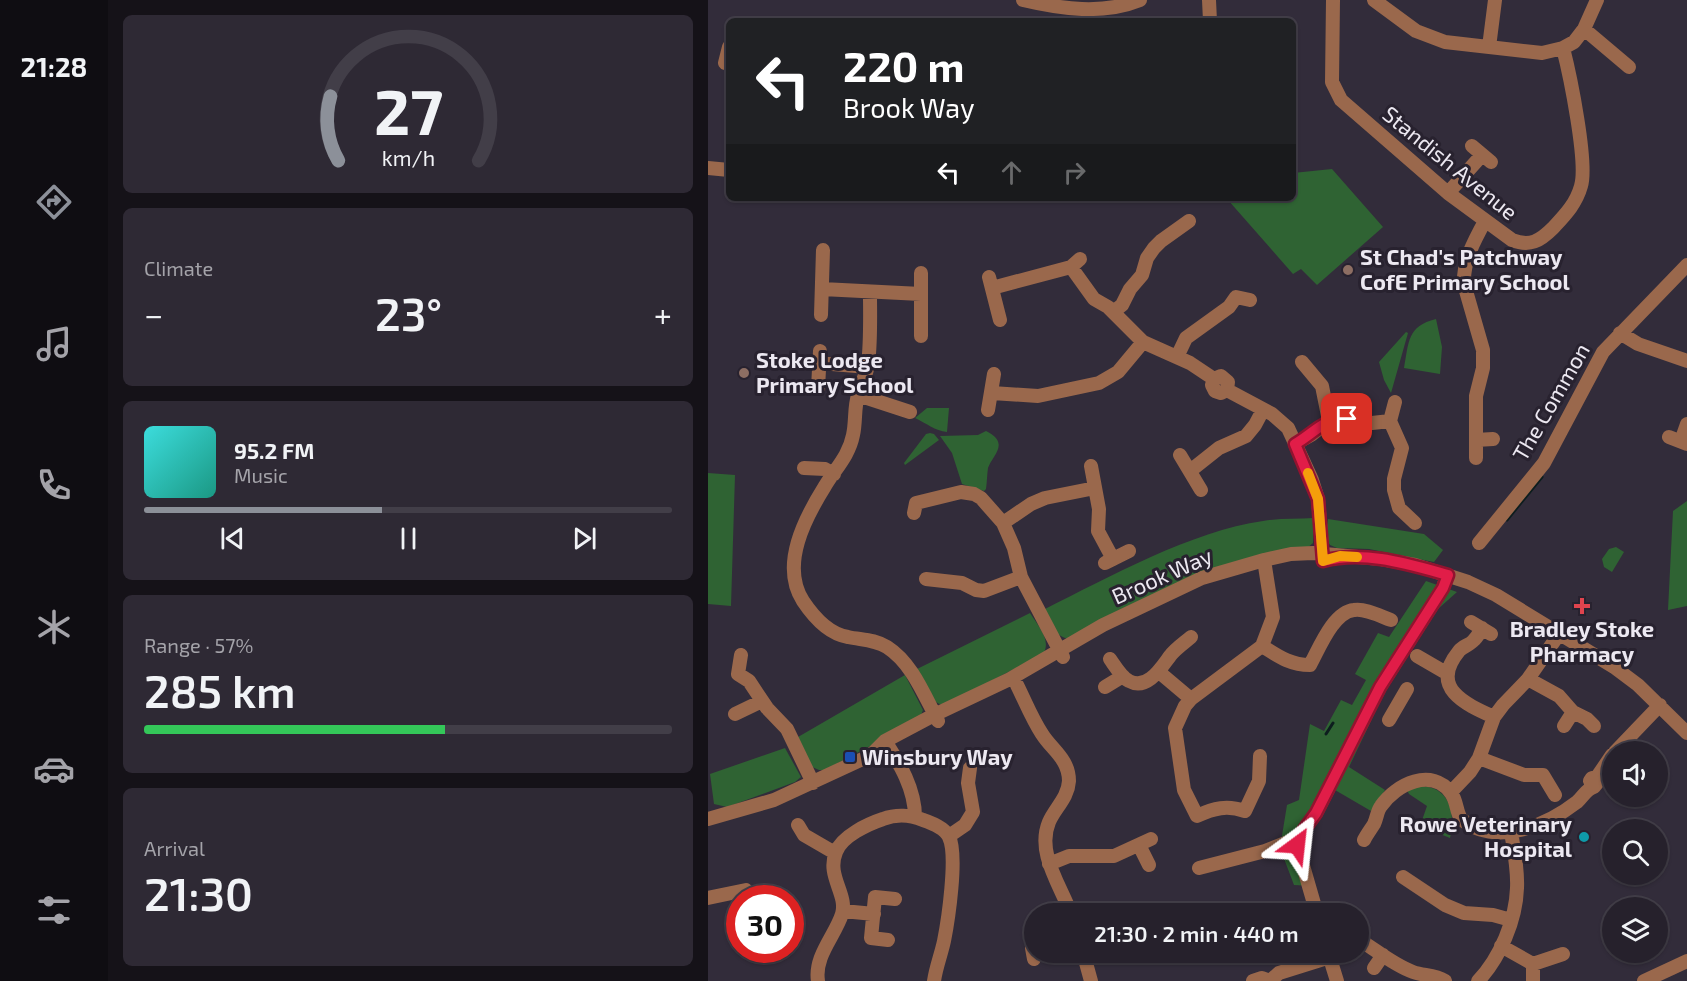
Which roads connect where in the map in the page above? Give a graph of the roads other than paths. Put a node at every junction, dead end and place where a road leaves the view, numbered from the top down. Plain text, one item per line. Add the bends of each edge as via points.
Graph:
1 (1023, 0) edge
2 (1140, 0) edge
3 (1209, 0) edge
4 (1333, 0) edge
5 (1495, 0) edge
6 (1597, 0) edge
7 (1380, 1) edge
8 (1074, 15) edge
9 (1209, 18) edge
10 (1584, 29) junction
11 (1489, 47) junction
12 (1563, 48) junction
13 (726, 57) edge
14 (724, 63) dead end
15 (1629, 67) dead end
16 (1482, 154) dead end
17 (708, 168) edge
18 (726, 170) edge
19 (1448, 193) junction
20 (1485, 221) junction
21 (1185, 228) dead end
22 (823, 249) dead end
23 (1687, 265) edge
24 (921, 273) dead end
25 (822, 289) junction
26 (870, 292) junction
27 (921, 294) junction
28 (1242, 294) dead end
29 (1113, 312) junction
30 (820, 315) dead end
31 (1000, 320) dead end
32 (1620, 333) junction
33 (921, 336) dead end
34 (1143, 342) junction
35 (1177, 357) junction
36 (1687, 361) edge
37 (1311, 365) dead end
38 (868, 367) junction
39 (994, 374) dead end
40 (818, 388) dead end
41 (992, 393) junction
42 (858, 395) junction
43 (1395, 402) dead end
44 (902, 405) dead end
45 (988, 410) dead end
46 (1263, 410) junction
47 (1329, 421) junction
48 (1390, 421) junction
49 (1687, 424) edge
50 (1493, 439) dead end
51 (1476, 440) junction
52 (1679, 441) edge
53 (1295, 444) junction
54 (1180, 455) dead end
55 (1476, 458) dead end
56 (1091, 466) dead end
57 (804, 468) dead end
58 (1190, 471) junction
59 (834, 474) junction
60 (1095, 488) junction
61 (1201, 490) dead end
62 (913, 505) dead end
63 (1406, 520) dead end
64 (1003, 523) junction
65 (1482, 542) dead end
66 (1129, 551) dead end
67 (1323, 557) junction
68 (1265, 563) junction
69 (1448, 575) junction
70 (1021, 577) junction
71 (923, 578) dead end
72 (1386, 615) dead end
73 (1481, 628) dead end
74 (1559, 634) junction
75 (1191, 638) dead end
76 (1262, 646) junction
77 (1061, 653) junction
78 (741, 655) dead end
79 (1417, 656) dead end
80 (1110, 659) dead end
81 (1310, 665) junction
82 (1159, 672) junction
83 (1448, 674) junction
84 (1123, 676) junction
85 (1320, 676) dead end
86 (1528, 679) junction
87 (1014, 681) junction
88 (1105, 687) dead end
89 (1380, 687) junction
90 (1191, 699) junction
91 (762, 701) junction
92 (1660, 705) junction
93 (1573, 712) junction
94 (735, 714) dead end
95 (1494, 717) junction
96 (936, 718) junction
97 (1389, 720) dead end
98 (1564, 726) dead end
99 (1594, 726) dead end
100 (1687, 733) edge
101 (1626, 741) edge
102 (887, 744) junction
103 (1260, 756) dead end
104 (1479, 758) junction
105 (1602, 770) edge
106 (964, 774) dead end
107 (813, 783) junction
108 (1451, 792) junction
109 (1555, 795) dead end
110 (915, 817) junction
111 (708, 819) edge
112 (798, 825) dead end
113 (1511, 832) junction
114 (949, 836) junction
115 (1298, 838) junction
116 (1364, 840) dead end
117 (835, 853) junction
118 (1049, 864) junction
119 (1149, 865) dead end
120 (1199, 868) dead end
121 (1403, 877) dead end
122 (726, 894) edge
123 (708, 898) edge
124 (895, 899) dead end
125 (1066, 903) edge
126 (1314, 903) edge
127 (843, 911) junction
128 (874, 914) junction
129 (1511, 920) junction
130 (888, 940) dead end
131 (1369, 946) edge
132 (1501, 946) junction
133 (1563, 954) dead end
134 (1383, 955) junction
135 (1687, 961) edge
136 (1086, 963) edge
137 (1307, 963) edge
138 (1331, 963) edge
139 (1533, 964) junction
140 (1374, 968) dead end
141 (818, 981) edge
142 (934, 981) edge
143 (1091, 981) edge
144 (1253, 981) edge
145 (1270, 981) edge
146 (1337, 981) edge
147 (1445, 981) edge
148 (1478, 981) edge
149 (1533, 981) edge
150 (1644, 981) edge

1 - 8 street
2 - 8 street
3 - 9 street
4 - 19 street, Standish Avenue via 1332,82 1336,93
5 - 11 street
6 - 10 street
7 - 11 street via 1422,34 1445,42
10 - 12 street
10 - 15 street
11 - 12 street via 1542,53
12 - 20 street, Standish Avenue via 1582,161 1577,199 1537,242 1512,240
13 - 14 street
16 - 19 street
17 - 18 street
19 - 20 street, Standish Avenue
20 - 51 street via 1470,251 1464,275 1483,350 1476,396
21 - 29 street via 1154,248 1142,275
22 - 25 street
23 - 32 street, The Common
24 - 27 street
25 - 26 street
25 - 30 street
26 - 27 street
26 - 38 street
27 - 33 street
28 - 35 street via 1186,338
29 - 31 street via 1094,299 1075,263 991,283
29 - 34 street
32 - 36 street via 1638,344
32 - 65 street, The Common via 1594,366 1544,464
34 - 35 street
34 - 41 street via 1128,363 1099,383 1038,396
35 - 46 street via 1214,379 1215,391 1227,390
37 - 47 street via 1322,386
38 - 40 street via 820,357
38 - 42 street
39 - 41 street
41 - 45 street
42 - 44 street
42 - 59 street via 851,443
43 - 48 street
46 - 53 street via 1288,428
46 - 58 street via 1246,436 1219,448
47 - 48 street
47 - 53 street
48 - 63 street via 1402,448 1394,490
49 - 52 street
50 - 51 street
51 - 55 street
53 - 67 street via 1318,499
54 - 58 street
56 - 60 street
57 - 59 street via 819,463
58 - 61 street
59 - 96 street via 817,499 796,550 794,579 798,593 830,629 845,637 879,643 903,659
60 - 64 street via 1045,498
60 - 66 street via 1098,531 1109,561
62 - 64 street via 966,492 981,498
64 - 70 street
67 - 68 street, Brook Way
67 - 69 street, Brook Way via 1381,559
68 - 76 street via 1273,617
68 - 77 street, Brook Way via 1202,578 1145,604
69 - 74 street, Brook Way via 1496,595
69 - 89 street
70 - 71 street via 984,591 962,582
70 - 77 street
72 - 81 street via 1355,609 1328,621
73 - 83 street via 1474,641 1460,649
74 - 86 street
74 - 92 street, Brook Way via 1614,667
75 - 82 street
76 - 81 street via 1286,661
76 - 90 street
77 - 87 street, Brook Way
78 - 91 street via 733,675 749,681
79 - 83 street
80 - 84 street
81 - 85 street
82 - 84 street via 1144,682 1134,683
82 - 90 street
83 - 95 street via 1450,687 1459,699
84 - 88 street
86 - 93 street via 1559,696
86 - 95 street
87 - 96 street, Brook Way
87 - 118 street via 1042,735 1062,757 1069,781 1045,834
89 - 97 street via 1404,694
89 - 115 street via 1316,813
90 - 103 street via 1175,728 1191,819 1225,807 1251,814
91 - 94 street
91 - 107 street via 788,729
92 - 100 street, Brook Way
92 - 101 street
93 - 98 street
93 - 99 street
95 - 104 street
96 - 102 street, Brook Way
102 - 107 street, Brook Way
102 - 110 street via 915,800
104 - 108 street
104 - 109 street via 1524,775 1544,770
105 - 113 street via 1578,801 1534,825
106 - 114 street via 973,812 965,825
107 - 111 street, Brook Way via 774,800
108 - 113 street via 1465,823 1491,833
108 - 116 street via 1426,779 1407,783 1381,805
110 - 114 street via 936,825
110 - 117 street via 884,818 844,841
112 - 117 street via 804,835
113 - 129 street via 1517,887
114 - 142 street via 953,863
115 - 120 street
115 - 126 street
117 - 127 street via 833,872
118 - 119 street via 1069,856 1114,856 1145,842
118 - 125 street
121 - 129 street via 1426,883 1445,905
122 - 123 street
124 - 128 street via 875,897
127 - 128 street
127 - 141 street via 821,957
128 - 130 street via 871,938
129 - 132 street
131 - 134 street
132 - 139 street
132 - 148 street
133 - 139 street
134 - 140 street
134 - 147 street via 1402,968 1436,975
135 - 150 street
136 - 143 street
137 - 145 street via 1279,973
138 - 146 street
139 - 149 street
144 - 145 street

